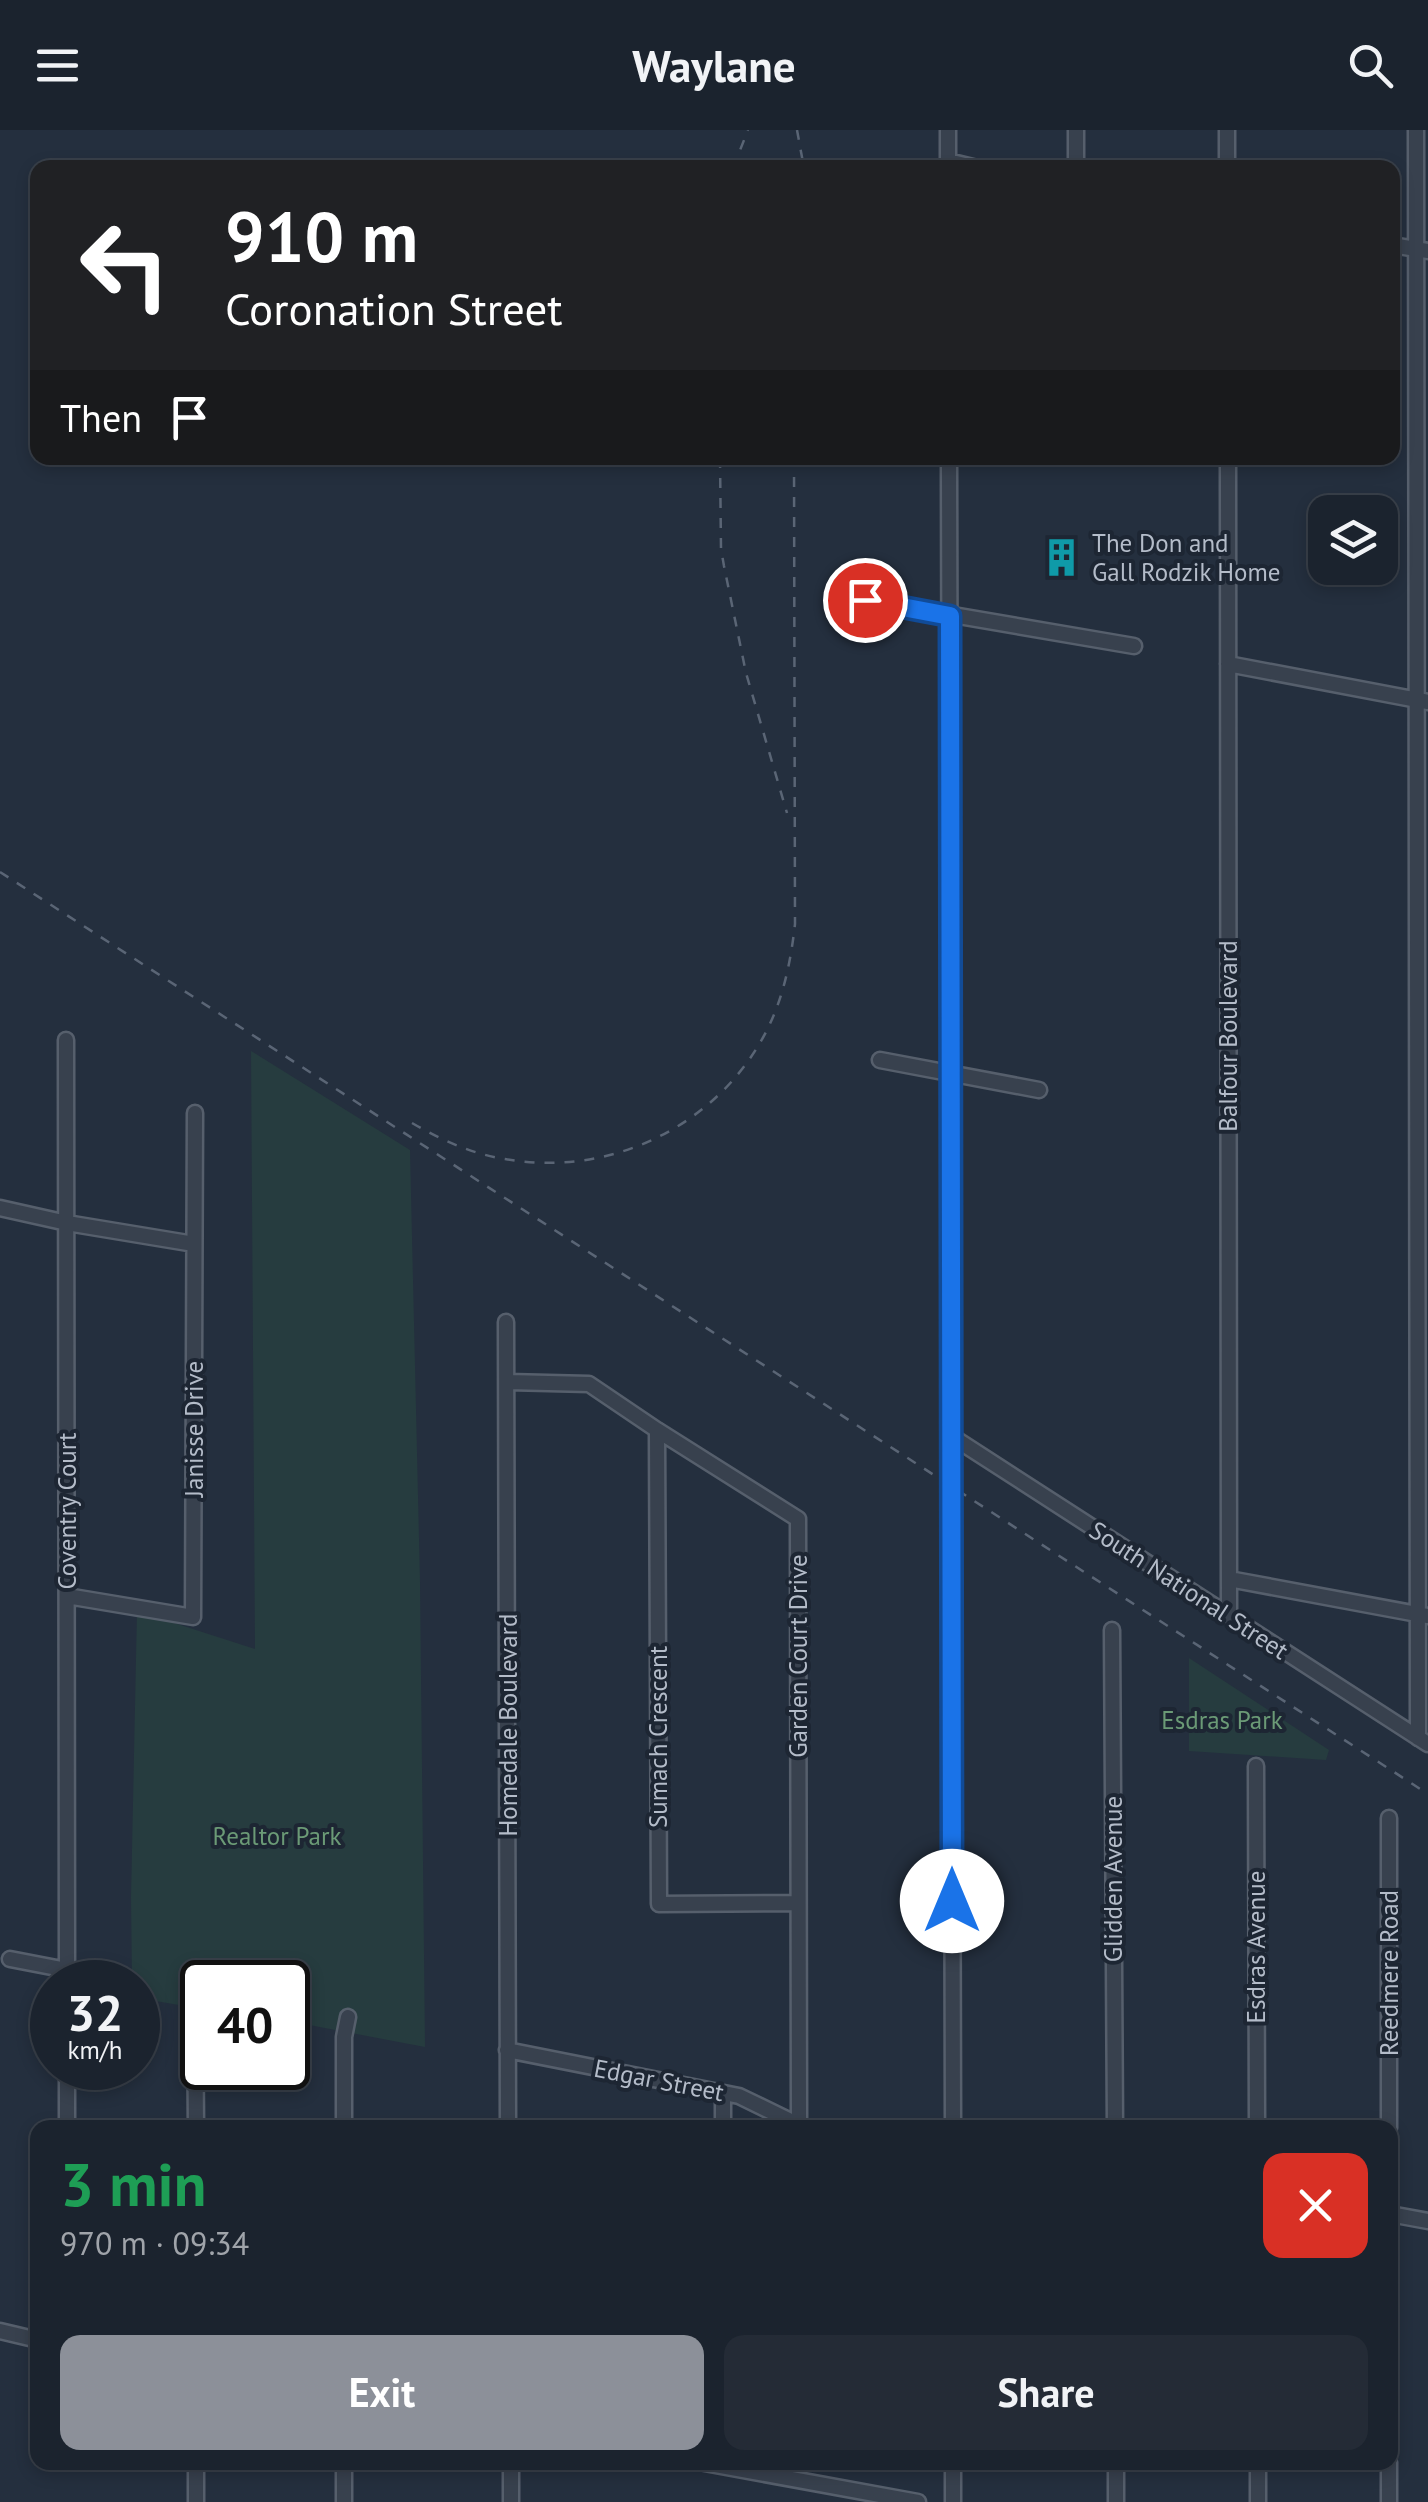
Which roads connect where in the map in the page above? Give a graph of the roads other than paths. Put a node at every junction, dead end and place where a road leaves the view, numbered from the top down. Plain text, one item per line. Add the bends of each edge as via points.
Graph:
1 (948, 130) edge
2 (1076, 130) edge
3 (1227, 130) edge
4 (1416, 130) edge
5 (948, 160) edge
6 (1076, 160) edge
7 (1227, 160) edge
8 (1422, 250) edge
9 (949, 465) edge
10 (1228, 465) edge
11 (865, 600) dead end
12 (950, 616) junction
13 (1134, 646) dead end
14 (1228, 664) junction
15 (1422, 701) edge
16 (66, 1040) dead end
17 (880, 1060) dead end
18 (950, 1073) junction
19 (1039, 1090) dead end
20 (195, 1113) dead end
21 (0, 1208) edge
22 (67, 1223) junction
23 (194, 1244) junction
24 (506, 1322) dead end
25 (507, 1382) junction
26 (658, 1430) junction
27 (951, 1436) junction
28 (1229, 1579) junction
29 (67, 1596) junction
30 (1423, 1615) edge
31 (1229, 1616) junction
32 (1112, 1630) dead end
33 (1423, 1741) edge
34 (1256, 1766) dead end
35 (1388, 1818) dead end
36 (798, 1903) junction
37 (10, 1959) dead end
38 (67, 1960) edge
39 (30, 1965) edge
40 (348, 2017) dead end
41 (508, 2050) junction
42 (67, 2090) edge
43 (196, 2090) edge
44 (723, 2092) junction
45 (67, 2120) edge
46 (196, 2120) edge
47 (344, 2120) edge
48 (508, 2120) edge
49 (723, 2120) edge
50 (789, 2120) edge
51 (802, 2120) edge
52 (953, 2120) edge
53 (1114, 2120) edge
54 (1257, 2120) edge
55 (1389, 2120) edge
56 (1398, 2215) edge
57 (1428, 2220) edge
58 (0, 2331) edge
59 (30, 2338) edge
60 (196, 2470) edge
61 (344, 2470) edge
62 (511, 2470) edge
63 (750, 2470) edge
64 (953, 2470) edge
65 (1116, 2470) edge
66 (1258, 2470) edge
67 (1389, 2470) edge
68 (196, 2502) edge
69 (344, 2502) edge
70 (512, 2502) edge
71 (918, 2502) edge
72 (954, 2502) edge
73 (1116, 2502) edge
74 (1258, 2502) edge
75 (1390, 2502) edge

1 - 5 street
2 - 6 street
3 - 7 street
4 - 8 street
8 - 15 street
9 - 12 street
10 - 14 street, Balfour Boulevard
11 - 12 street
12 - 13 street
12 - 18 street
14 - 15 street
14 - 28 street, Balfour Boulevard
15 - 30 street
16 - 22 street, Coventry Court
17 - 18 street
18 - 19 street
18 - 27 street
20 - 23 street, Janisse Drive
21 - 22 street
22 - 23 street
22 - 29 street, Coventry Court
23 - 29 street, Janisse Drive via 193,1618
24 - 25 street, Homedale Boulevard
25 - 26 street, Garden Court Drive via 589,1384
25 - 41 street, Homedale Boulevard
26 - 36 street, Garden Court Drive via 798,1519
26 - 36 street, Sumach Crescent via 658,1904
27 - 31 street, South National Street
27 - 52 street
28 - 30 street
28 - 31 street, Balfour Boulevard
29 - 38 street, Coventry Court
30 - 33 street
31 - 33 street, South National Street
32 - 53 street, Glidden Avenue
34 - 54 street, Esdras Avenue
35 - 55 street, Reedmere Road
36 - 51 street, Garden Court Drive
37 - 39 street
40 - 47 street
41 - 44 street, Edgar Street
41 - 48 street, Homedale Boulevard
42 - 45 street
43 - 46 street
44 - 49 street
44 - 50 street, Edgar Street
56 - 57 street
58 - 59 street
60 - 68 street
61 - 69 street
62 - 70 street
63 - 71 street
64 - 72 street
65 - 73 street
66 - 74 street
67 - 75 street

